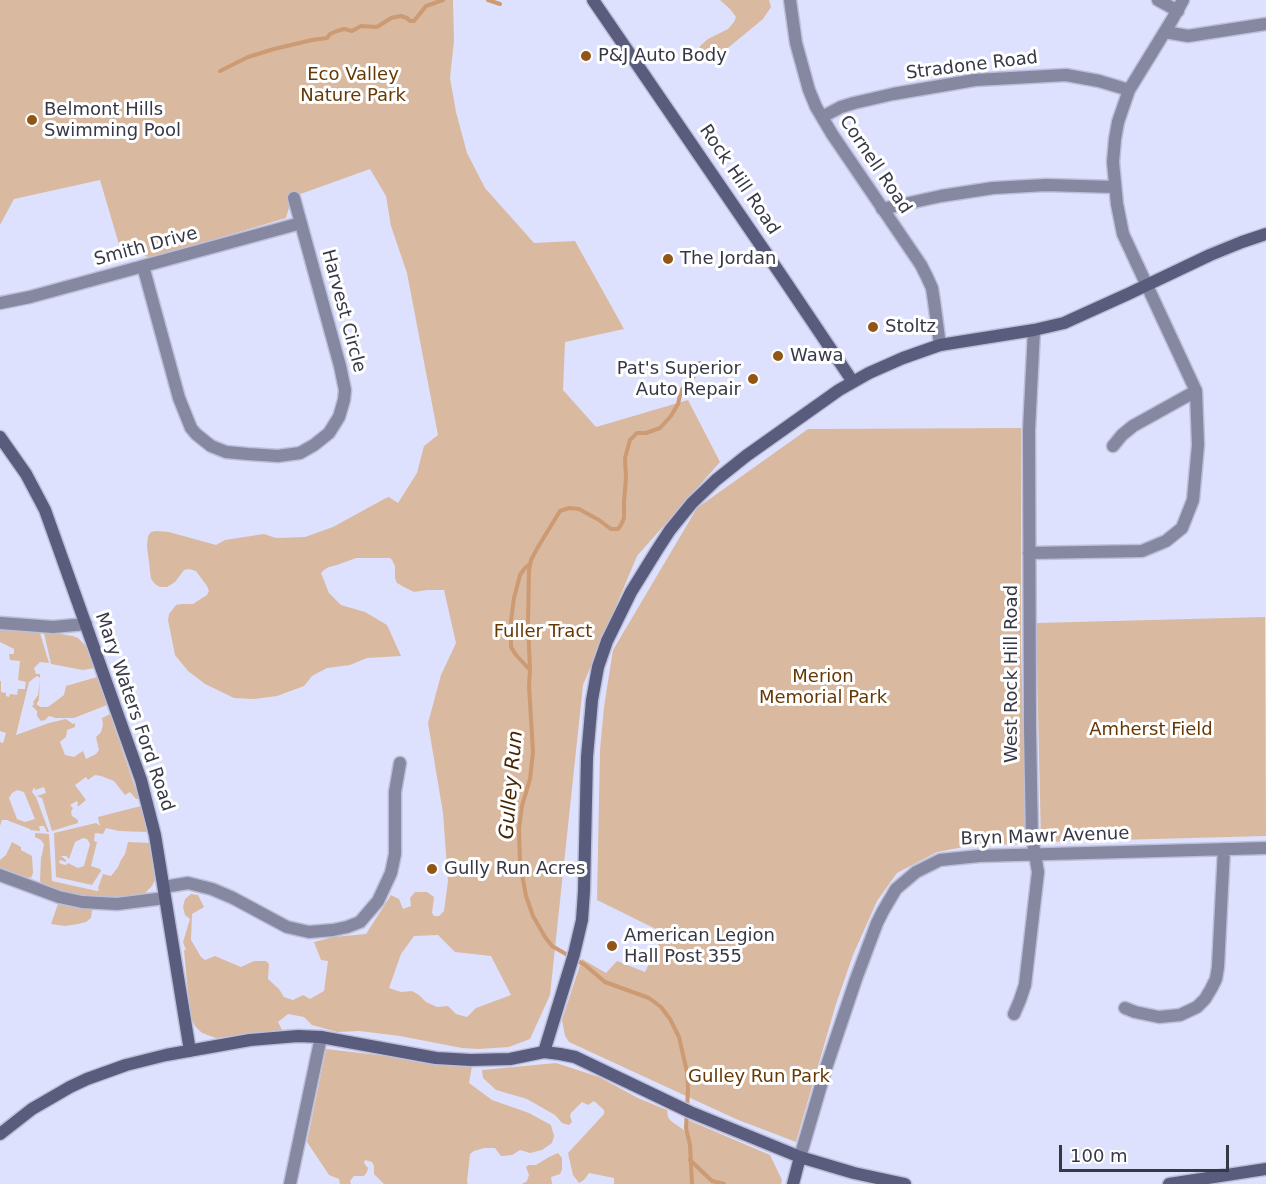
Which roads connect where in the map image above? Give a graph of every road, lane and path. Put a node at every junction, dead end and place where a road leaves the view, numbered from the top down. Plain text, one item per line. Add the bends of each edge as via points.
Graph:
1 (593, 0) edge
2 (790, 0) edge
3 (1158, 0) edge
4 (1180, 5) edge
5 (1266, 24) edge
6 (1165, 32) junction
7 (1129, 90) junction
8 (822, 117) junction
9 (1114, 187) junction
10 (294, 198) dead end
11 (882, 208) junction
12 (301, 223) junction
13 (1266, 234) edge
14 (143, 266) junction
15 (1147, 285) junction
16 (0, 303) edge
17 (1034, 330) junction
18 (940, 345) junction
19 (853, 382) junction
20 (1196, 391) junction
21 (0, 437) edge
22 (1113, 446) dead end
23 (1029, 553) junction
24 (0, 623) edge
25 (86, 624) junction
26 (400, 763) dead end
27 (1266, 848) edge
28 (1224, 849) junction
29 (1035, 855) junction
30 (0, 875) edge
31 (165, 892) junction
32 (1125, 1008) dead end
33 (1014, 1014) dead end
34 (321, 1037) junction
35 (190, 1051) junction
36 (544, 1052) junction
37 (0, 1134) edge
38 (800, 1157) junction
39 (1266, 1168) edge
40 (290, 1184) edge
41 (793, 1184) edge
42 (905, 1184) edge
43 (1169, 1184) edge

1 - 19 main road, Rock Hill Road
2 - 8 street, Cornell Road via 799,57
3 - 4 street
4 - 6 street
5 - 6 street via 1188,36
6 - 7 street
7 - 8 street, Stradone Road via 1066,75 975,80 855,103
7 - 9 street via 1115,139
8 - 11 street, Cornell Road
9 - 11 street via 993,188
9 - 15 street via 1121,227
10 - 12 street, Harvest Circle
11 - 18 street, Cornell Road via 927,277
12 - 14 street, Smith Drive
12 - 14 street, Harvest Circle via 345,390 339,417 329,433 300,453 278,456 226,452 196,434 186,420 179,398
13 - 15 main road
14 - 16 street, Smith Drive
15 - 17 main road via 1071,320
15 - 20 street
17 - 18 main road
17 - 23 street, West Rock Hill Road
18 - 19 main road
19 - 36 main road via 746,456 704,491 657,550 614,626 598,667 591,710 582,920
20 - 22 street via 1133,426
20 - 23 street via 1194,500 1182,528 1166,541 1142,551
21 - 25 main road, Mary Waters Ford Road via 45,510
23 - 29 street, West Rock Hill Road
24 - 25 street via 53,627
25 - 31 main road, Mary Waters Ford Road via 147,800
26 - 31 street via 391,873 378,902 360,922 333,930 301,931 212,889 188,884
27 - 28 street, Bryn Mawr Avenue
28 - 29 street, Bryn Mawr Avenue
28 - 32 street via 1218,967 1205,999 1180,1016 1159,1017
29 - 33 street, West Rock Hill Road via 1038,872 1027,969
29 - 38 street, Bryn Mawr Avenue via 939,860 896,889 877,923 856,979
30 - 31 street via 48,894 82,902 117,904
31 - 35 main road, Mary Waters Ford Road
34 - 35 main road via 278,1037
34 - 36 main road via 436,1058 510,1059
34 - 40 street
35 - 37 main road via 87,1078 32,1109
36 - 38 main road via 575,1057 687,1111
38 - 41 main road, Bryn Mawr Avenue
38 - 42 main road
39 - 43 main road

